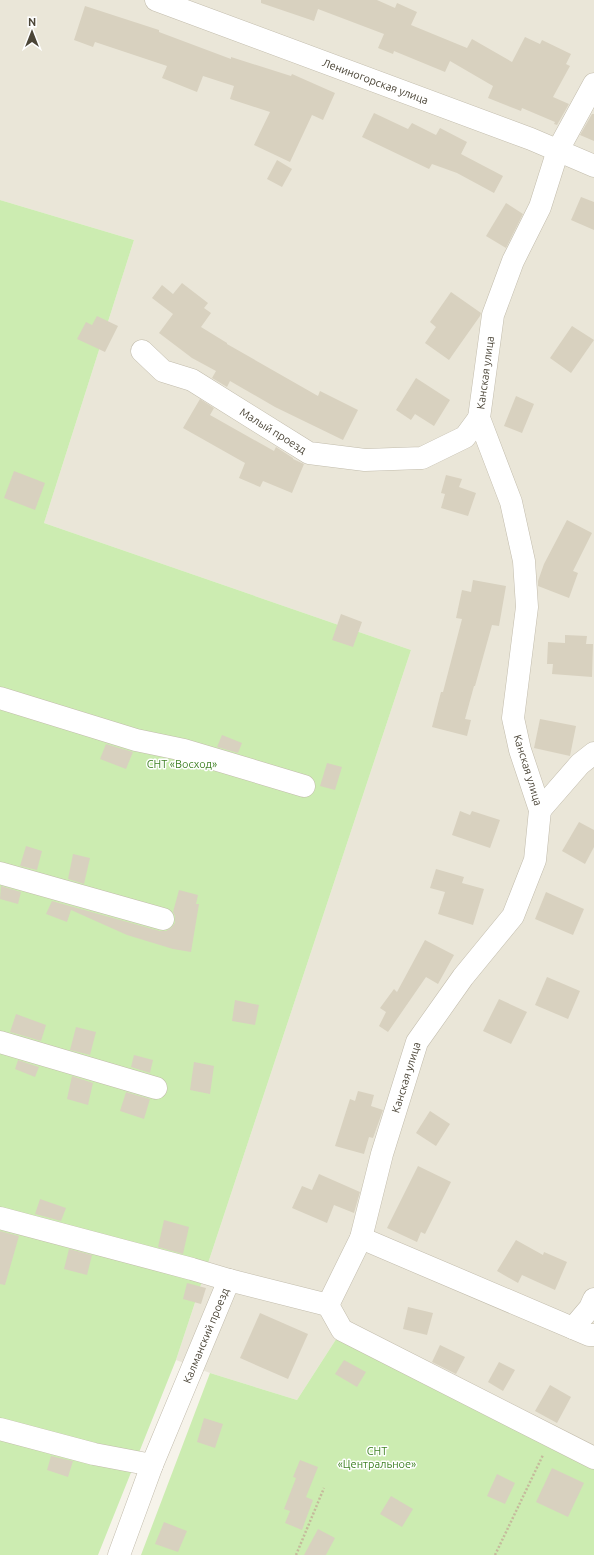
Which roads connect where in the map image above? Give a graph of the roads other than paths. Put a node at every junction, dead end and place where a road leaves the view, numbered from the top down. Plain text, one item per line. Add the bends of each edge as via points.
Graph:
1 (156, 0) edge
2 (594, 84) edge
3 (558, 150) junction
4 (594, 166) edge
5 (142, 351) dead end
6 (479, 418) junction
7 (0, 698) edge
8 (594, 753) edge
9 (304, 786) dead end
10 (540, 810) junction
11 (0, 872) edge
12 (163, 919) dead end
13 (0, 1042) edge
14 (156, 1088) dead end
15 (0, 1218) edge
16 (361, 1238) junction
17 (229, 1280) junction
18 (594, 1299) edge
19 (328, 1305) junction
20 (573, 1328) junction
21 (594, 1335) edge
22 (0, 1429) edge
23 (594, 1458) edge
24 (152, 1465) junction
25 (119, 1555) edge

1 - 3 street, Лениногорская улица
2 - 3 street, Канская улица
3 - 4 street, Лениногорская улица
3 - 6 street, Канская улица via 540,207 513,261 493,315
5 - 6 street, Малый проезд via 163,371 192,380 309,453 365,460 422,458 465,436
6 - 10 street, Канская улица via 511,502 524,561 527,607 513,718 520,750
7 - 9 street via 136,740 184,750
8 - 10 street via 580,764
10 - 16 street, Канская улица via 535,860 513,916 463,977 416,1042 382,1154
11 - 12 street
13 - 14 street
15 - 17 street
16 - 19 street
16 - 20 street
17 - 19 street, Калманский проезд
17 - 24 street, Калманский проезд
18 - 20 street via 590,1308
19 - 23 street via 342,1330
20 - 21 street
22 - 24 street via 94,1454
24 - 25 street, Калманский проезд

